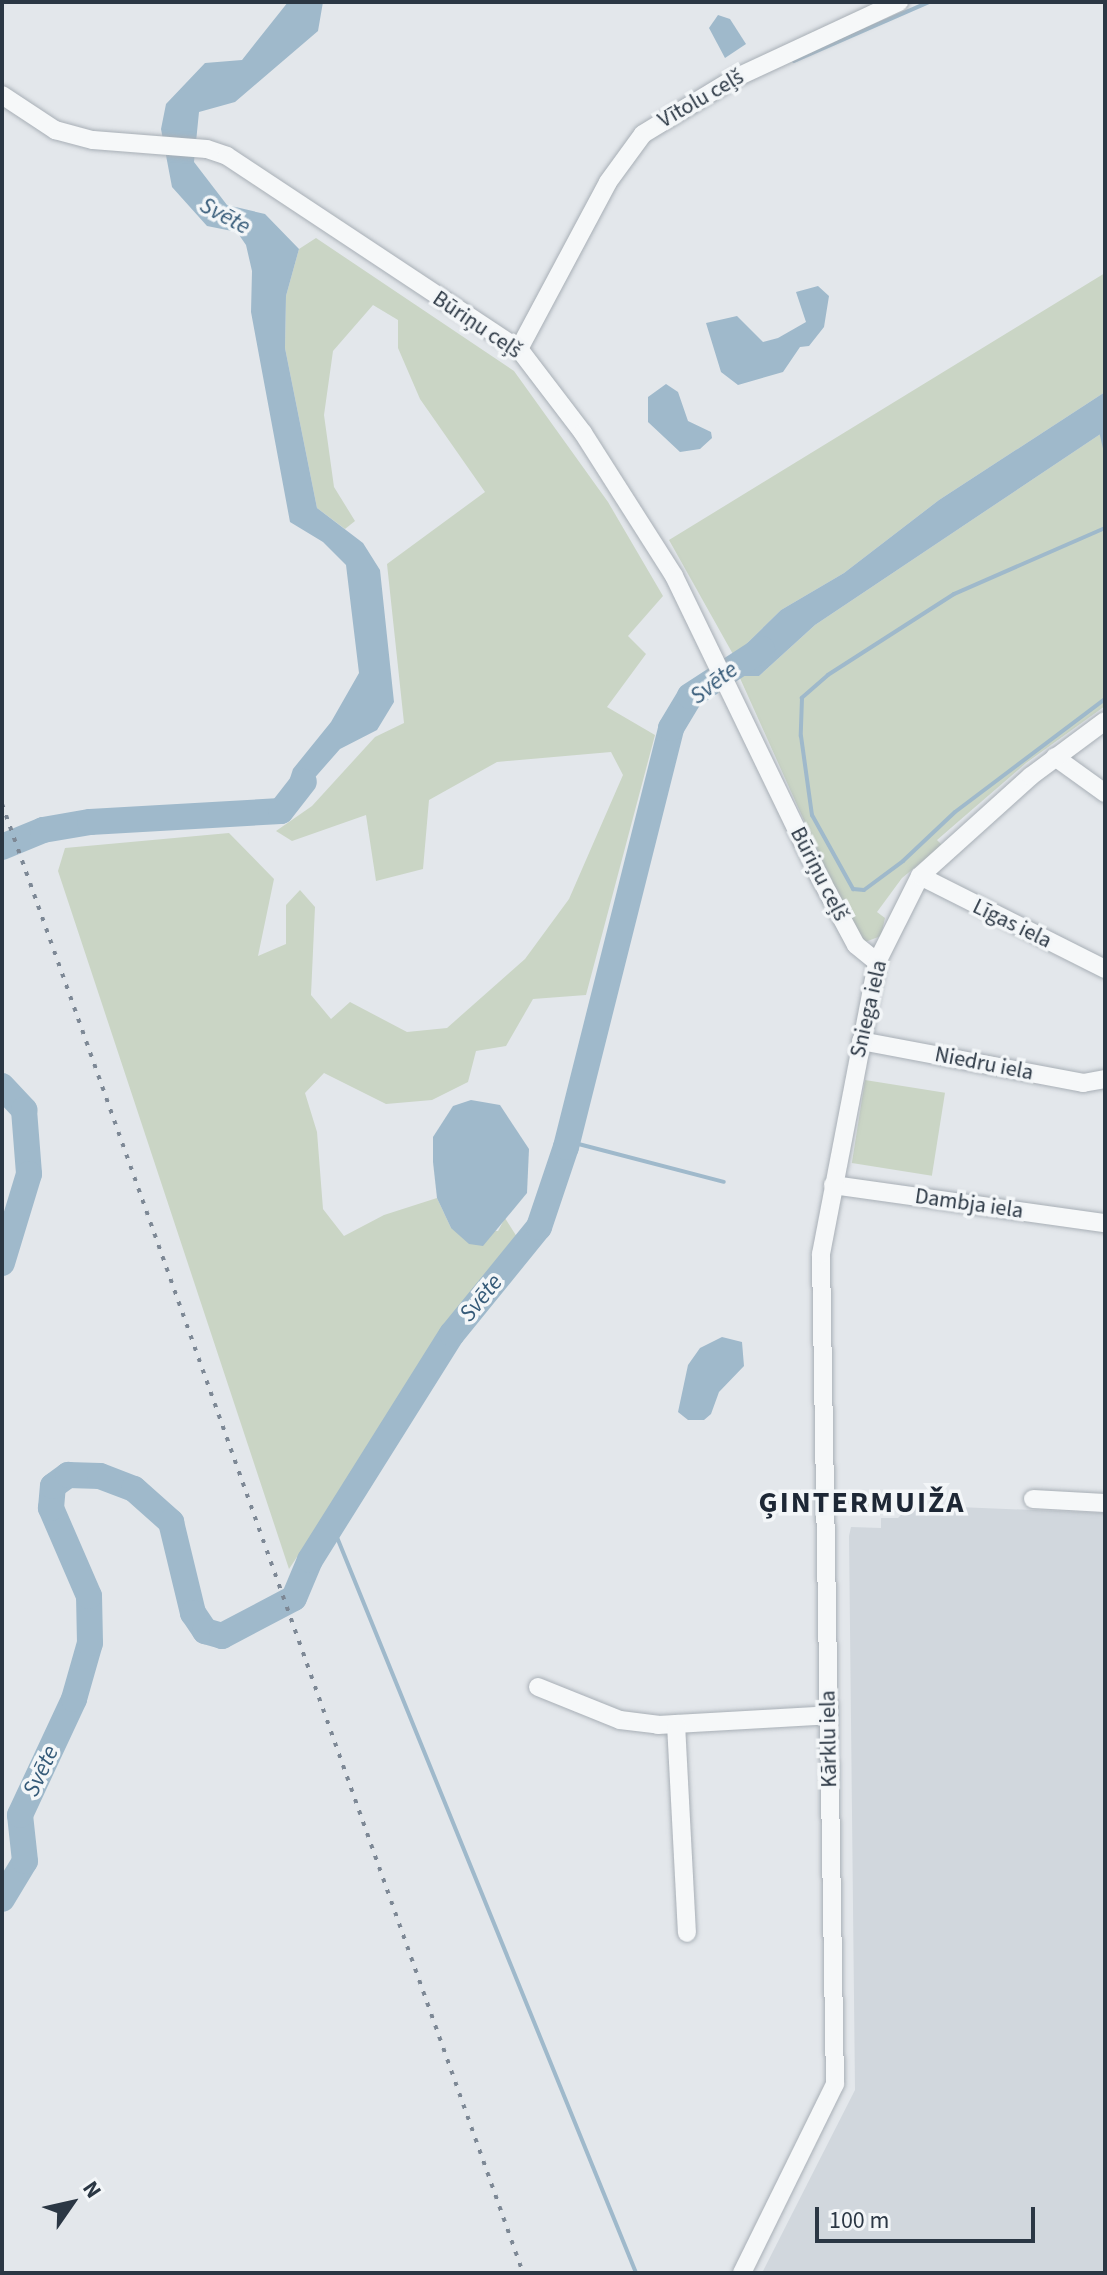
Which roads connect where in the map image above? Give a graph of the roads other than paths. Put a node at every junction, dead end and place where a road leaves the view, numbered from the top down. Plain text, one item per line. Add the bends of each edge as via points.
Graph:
1 (899, 2) edge
2 (2, 95) edge
3 (519, 349) junction
4 (1105, 721) edge
5 (1055, 757) junction
6 (1105, 793) edge
7 (920, 876) junction
8 (877, 962) junction
9 (1105, 969) edge
10 (861, 1041) junction
11 (1105, 1079) edge
12 (833, 1185) junction
13 (1105, 1223) edge
14 (1033, 1499) dead end
15 (1105, 1503) edge
16 (538, 1687) dead end
17 (829, 1715) junction
18 (676, 1724) junction
19 (687, 1933) dead end
20 (742, 2273) edge

1 - 3 street, Vītolu ceļš via 735,78 643,134 608,182
2 - 3 street, Būriņu ceļš via 55,130 227,156
3 - 8 street, Būriņu ceļš via 633,506 856,945
4 - 5 street, Sniega iela
5 - 6 street
5 - 7 street, Sniega iela
7 - 8 street, Sniega iela
7 - 9 street, Līgas iela
8 - 10 street, Sniega iela
10 - 11 street, Niedru iela via 1083,1083
10 - 12 street, Sniega iela
12 - 13 street, Dambja iela
12 - 17 street, Kārklu iela via 821,1254
14 - 15 street
16 - 18 street via 620,1720
17 - 18 street
17 - 20 street, Kārklu iela via 835,2084
18 - 19 street

